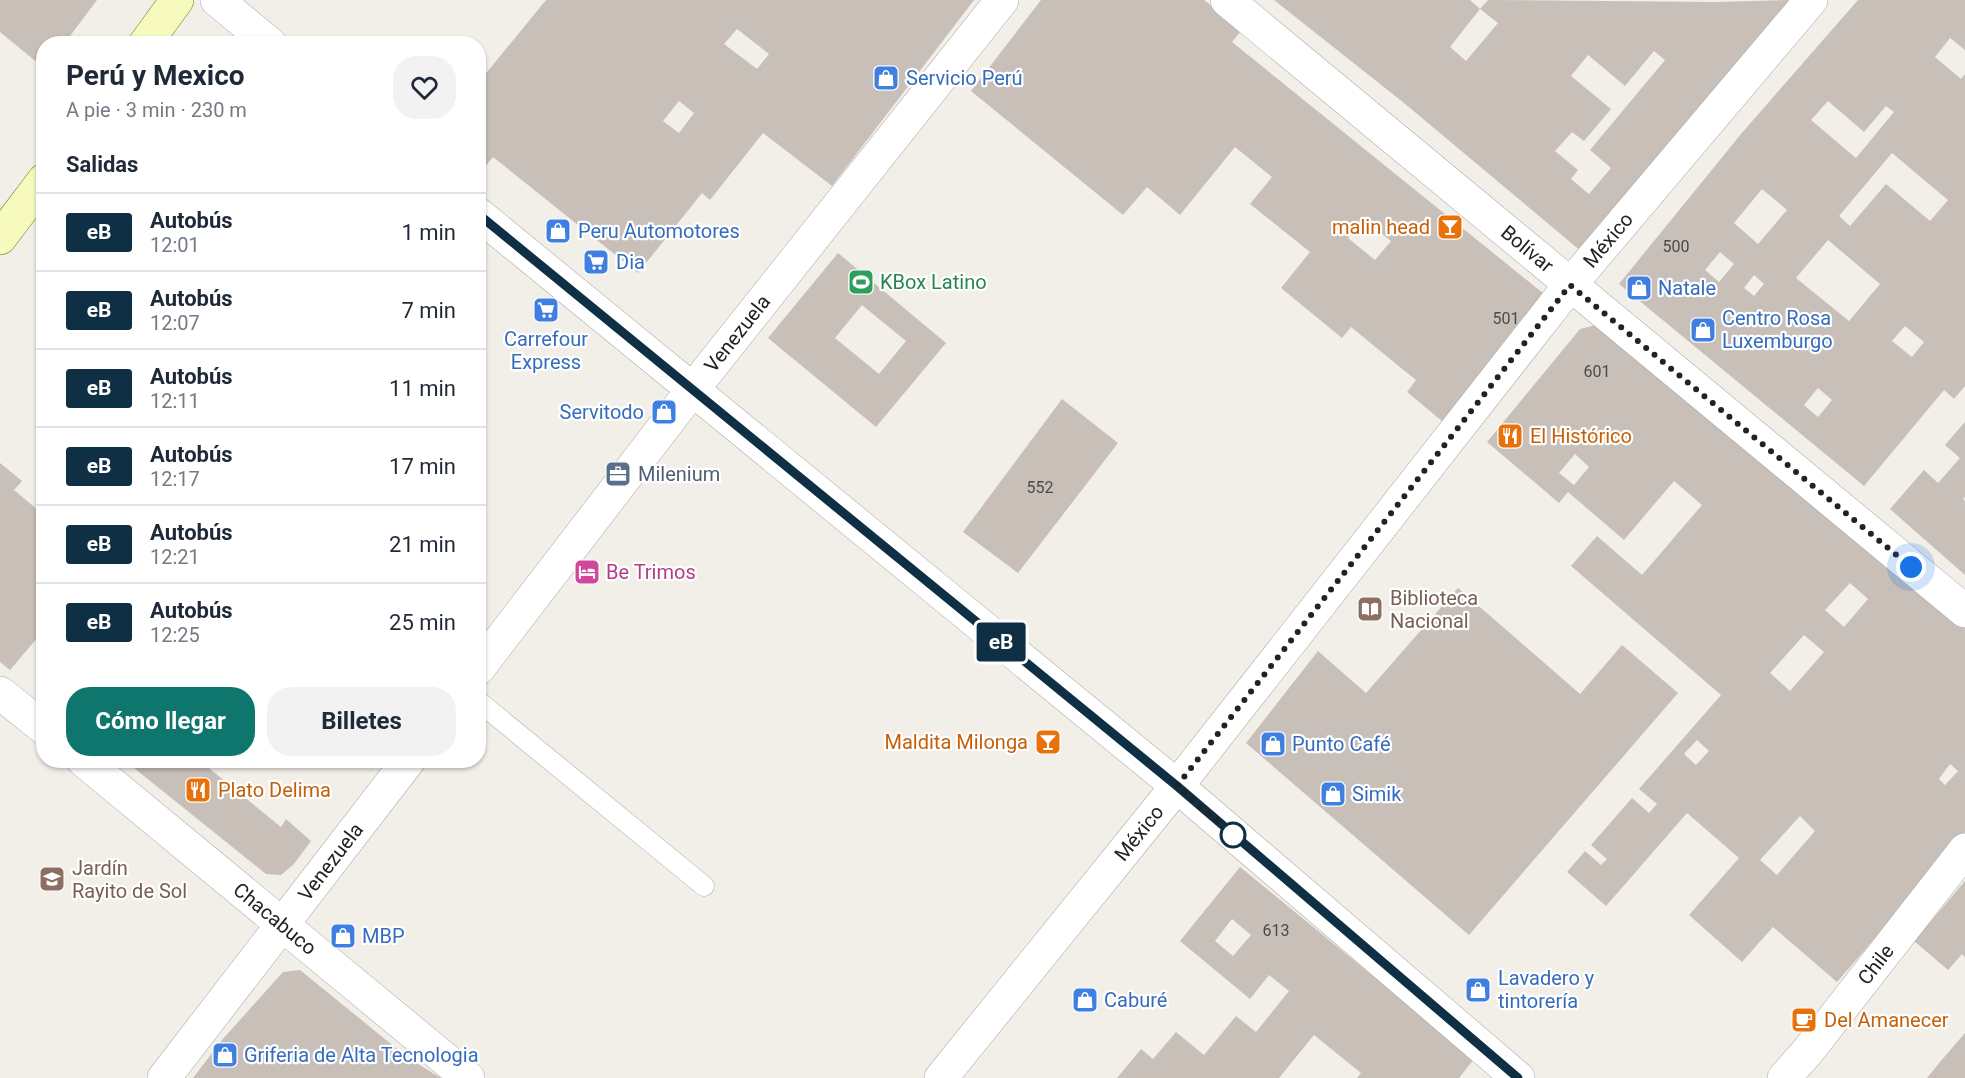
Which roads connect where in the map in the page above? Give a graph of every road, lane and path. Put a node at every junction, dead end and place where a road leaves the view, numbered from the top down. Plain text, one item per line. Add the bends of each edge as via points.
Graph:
1 (177, 0) edge
2 (217, 0) edge
3 (1002, 0) edge
4 (1227, 0) edge
5 (1810, 0) edge
6 (151, 36) edge
7 (260, 36) edge
8 (36, 191) edge
9 (486, 221) edge
10 (0, 238) edge
11 (1570, 285) junction
12 (693, 389) junction
13 (1965, 612) edge
14 (486, 659) edge
15 (0, 693) edge
16 (486, 708) edge
17 (36, 722) edge
18 (93, 768) edge
19 (402, 768) edge
20 (1177, 786) junction
21 (1965, 850) edge
22 (704, 886) dead end
23 (283, 925) junction
24 (164, 1078) edge
25 (468, 1078) edge
26 (941, 1078) edge
27 (1518, 1078) edge
28 (1784, 1078) edge

1 - 6 main road
2 - 7 street
3 - 12 street, Venezuela
4 - 11 street, Bolívar
5 - 11 street, México
8 - 10 main road
9 - 12 street
11 - 13 street, Bolívar
11 - 20 street, México
12 - 14 street, Venezuela
12 - 20 street
15 - 17 street
16 - 22 lane
18 - 23 street, Chacabuco
19 - 23 street, Venezuela
20 - 26 street, México
20 - 27 street
21 - 28 street, Chile
23 - 24 street, Venezuela
23 - 25 street, Chacabuco

